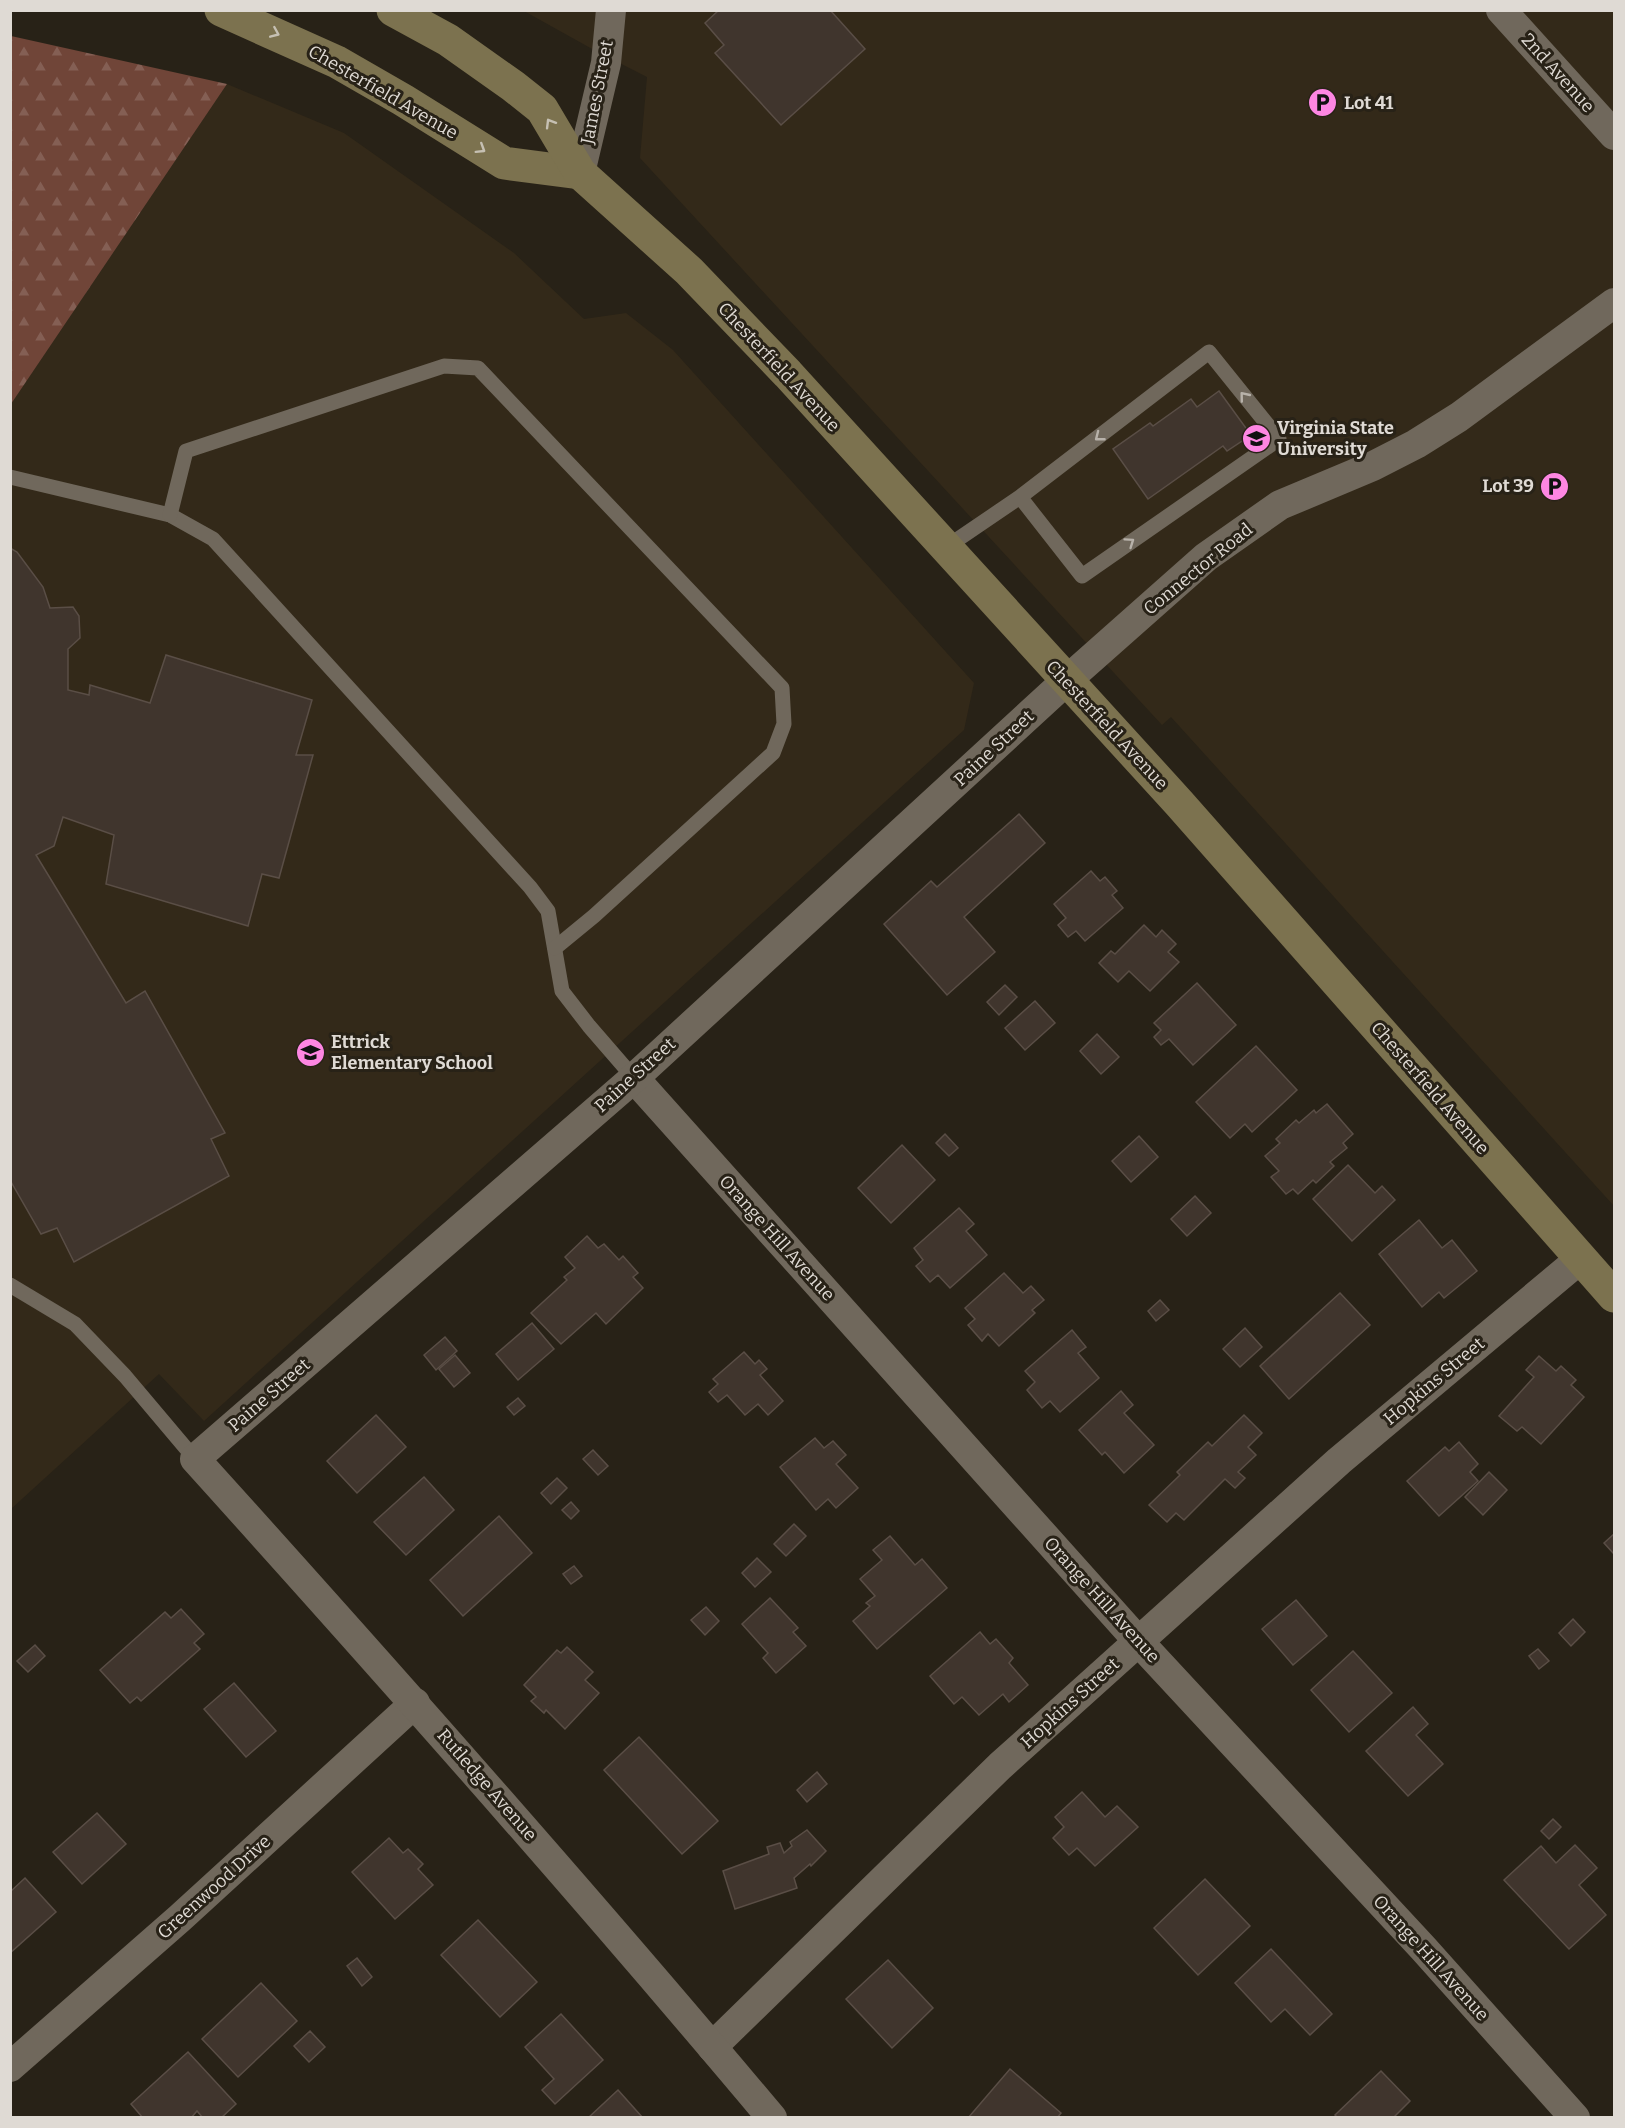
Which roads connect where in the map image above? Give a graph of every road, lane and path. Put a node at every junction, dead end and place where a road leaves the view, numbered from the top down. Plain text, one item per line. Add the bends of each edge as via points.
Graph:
1 (221, 10) edge
2 (393, 10) edge
3 (611, 10) edge
4 (1501, 10) edge
5 (1614, 135) edge
6 (580, 173) junction
7 (1614, 303) edge
8 (10, 477) edge
9 (1020, 497) junction
10 (170, 514) junction
11 (945, 548) junction
12 (1066, 681) junction
13 (555, 948) junction
14 (634, 1078) junction
15 (1580, 1259) junction
16 (10, 1285) edge
17 (1614, 1296) edge
18 (195, 1459) junction
19 (1138, 1642) junction
20 (415, 1702) junction
21 (712, 2047) junction
22 (10, 2067) edge
23 (772, 2118) edge
24 (1575, 2118) edge

1 -> 6 main road, Chesterfield Avenue via 337,62 504,164
6 -> 2 main road, Chesterfield Avenue via 542,110 448,40
3 - 6 street, James Street via 606,63
4 - 5 street, 2nd Avenue
6 - 11 main road, Chesterfield Avenue via 697,280
7 - 12 street, Connector Road via 1416,444 1280,506 1245,528 1206,557
8 - 10 lane
9 -> 9 lane via 1082,576 1279,439 1209,352
9 - 11 lane
10 - 13 lane via 213,539 531,887 548,911
10 - 13 lane via 186,452 444,366 478,368 782,688 784,724 773,753
11 - 12 main road, Chesterfield Avenue
12 - 14 street, Paine Street
12 - 15 main road, Chesterfield Avenue via 1179,803
13 - 14 lane via 562,991
14 - 18 street, Paine Street
14 - 19 street, Orange Hill Avenue
15 - 17 main road, Chesterfield Avenue
15 - 19 street, Hopkins Street via 1339,1461
16 - 18 lane via 75,1324
18 - 20 street, Rutledge Avenue
19 - 21 street, Hopkins Street via 1000,1766
19 - 24 street, Orange Hill Avenue
20 - 21 street, Rutledge Avenue
20 - 22 street, Greenwood Drive via 180,1918
21 - 23 street, Rutledge Avenue

